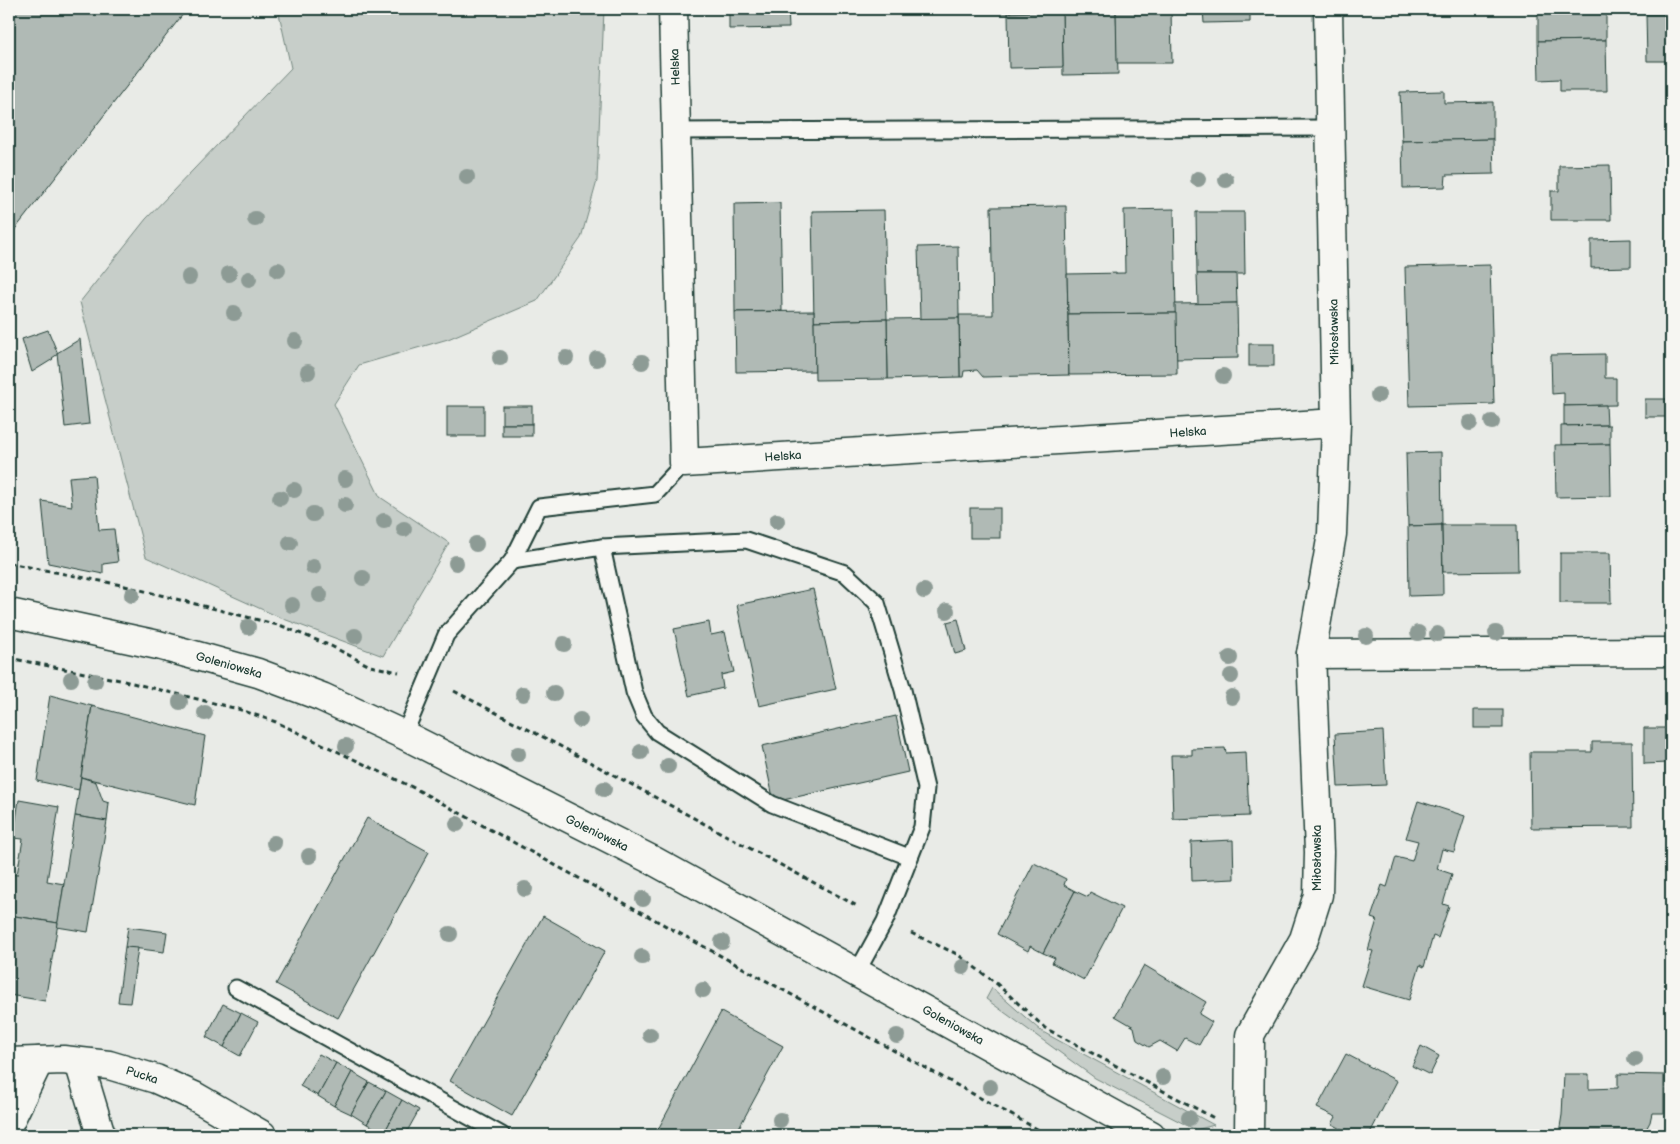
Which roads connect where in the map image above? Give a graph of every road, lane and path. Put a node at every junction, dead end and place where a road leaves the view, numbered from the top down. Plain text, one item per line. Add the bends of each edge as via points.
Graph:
1 (673, 9) edge
2 (1328, 9) edge
3 (1329, 128) junction
4 (676, 130) junction
5 (1336, 422) junction
6 (684, 462) junction
7 (602, 547) junction
8 (512, 561) junction
9 (9, 563) edge
10 (9, 613) edge
11 (1671, 652) edge
12 (1311, 654) junction
13 (9, 658) edge
14 (428, 678) junction
15 (404, 736) junction
16 (909, 857) junction
17 (885, 921) junction
18 (857, 972) junction
19 (236, 988) dead end
20 (39, 1061) junction
21 (9, 1062) edge
22 (79, 1062) junction
23 (1220, 1121) dead end
24 (9, 1123) edge
25 (101, 1135) edge
26 (262, 1135) edge
27 (502, 1135) edge
28 (1048, 1135) edge
29 (1151, 1135) edge
30 (1249, 1135) edge

1 - 4 street, Helska
2 - 3 street, Miłosławska
3 - 4 lane
3 - 5 street, Miłosławska
4 - 6 street, Helska
5 - 6 street, Helska
5 - 12 street, Miłosławska via 1332,534
6 - 8 lane via 655,494 539,507
7 - 8 lane
7 - 16 lane via 634,692 644,716 657,732 772,804
7 - 16 lane via 746,540 845,572 877,603 903,690 926,788 922,827
8 - 14 lane via 446,635
9 - 14 path via 121,585 282,626 370,666
10 - 15 street, Goleniowska via 158,645 258,673 322,697
11 - 12 street
12 - 30 street, Miłosławska via 1318,895 1304,939 1250,1035
13 - 28 path via 138,685 238,709 276,722 416,789
14 - 15 lane
14 - 17 path
15 - 18 street, Goleniowska via 654,861
16 - 17 lane
17 - 18 lane
17 - 23 path via 957,954 997,984 1045,1028
18 - 29 street, Goleniowska
19 - 27 lane
20 - 21 street, Pucka
20 - 22 street, Pucka
20 - 24 street
22 - 25 street
22 - 26 street, Pucka via 109,1065 156,1079 194,1096

